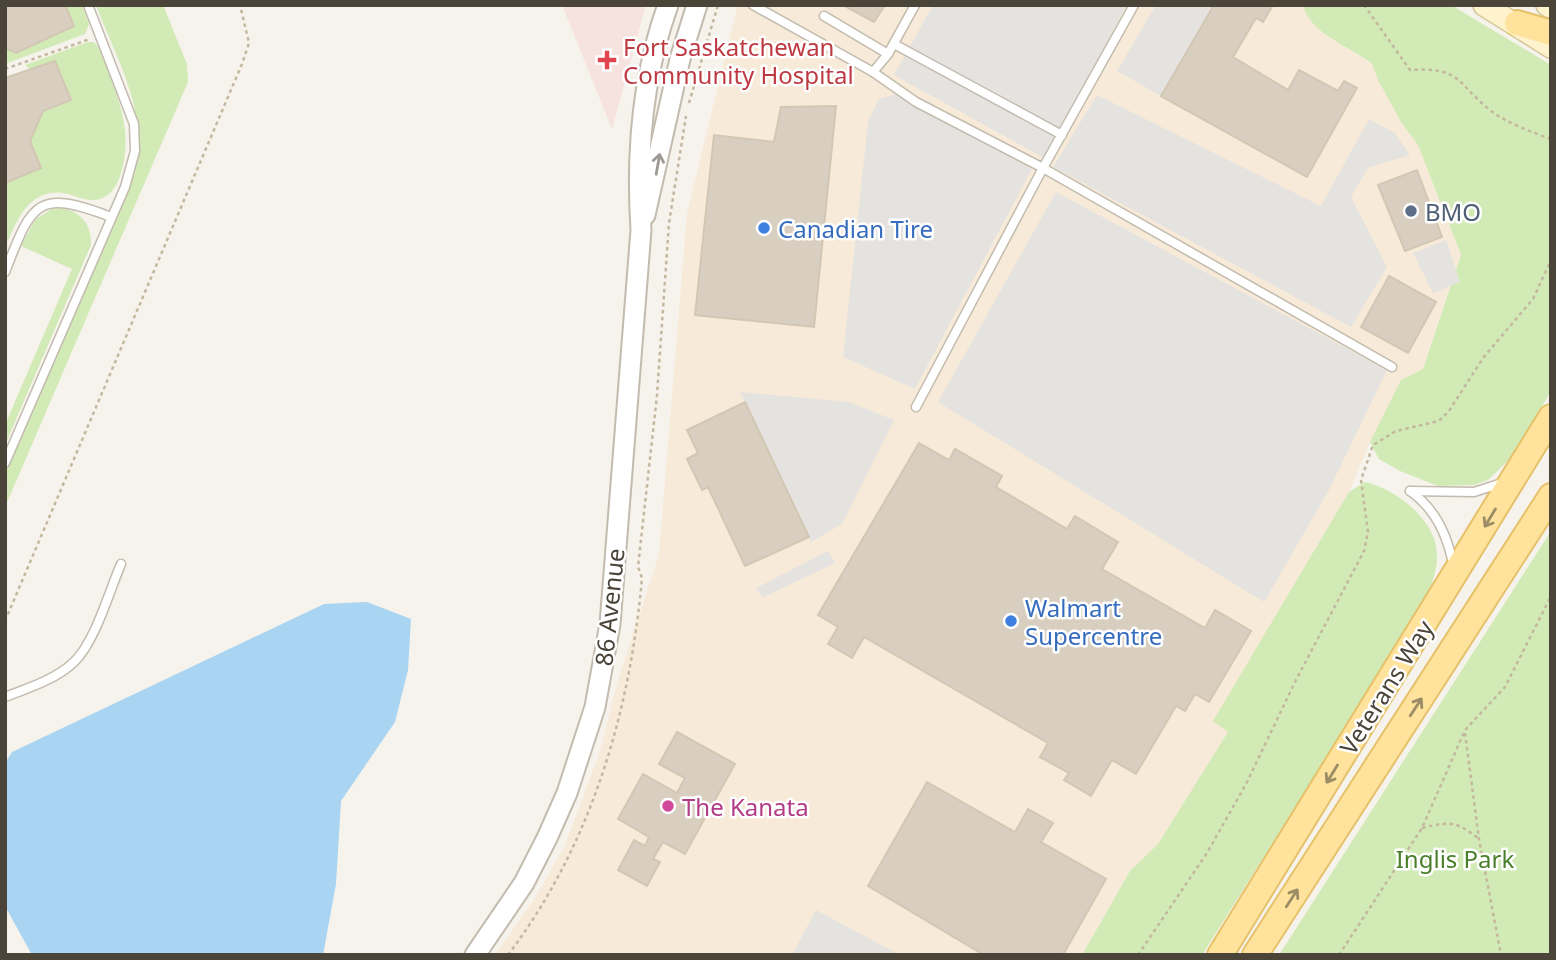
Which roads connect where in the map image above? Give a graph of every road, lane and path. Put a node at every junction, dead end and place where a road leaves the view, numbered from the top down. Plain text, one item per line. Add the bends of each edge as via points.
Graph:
1 (88, 5) edge
2 (240, 5) edge
3 (668, 5) edge
4 (697, 5) edge
5 (753, 5) edge
6 (915, 5) edge
7 (1134, 5) edge
8 (1363, 5) edge
9 (1484, 5) edge
10 (824, 16) dead end
11 (1517, 23) junction
12 (1551, 33) edge
13 (100, 36) junction
14 (894, 44) junction
15 (1551, 47) edge
16 (888, 54) junction
17 (5, 69) edge
18 (873, 72) junction
19 (1062, 135) junction
20 (1551, 139) edge
21 (1043, 168) junction
22 (111, 218) junction
23 (641, 230) junction
24 (1551, 260) edge
25 (5, 272) edge
26 (1392, 367) dead end
27 (916, 407) dead end
28 (1551, 417) edge
29 (5, 463) edge
30 (1515, 478) junction
31 (1551, 496) edge
32 (121, 564) dead end
33 (1454, 578) junction
34 (1551, 596) edge
35 (5, 621) edge
36 (5, 697) edge
37 (1465, 730) junction
38 (1422, 828) junction
39 (1479, 839) junction
40 (475, 955) edge
41 (1138, 955) edge
42 (1220, 955) edge
43 (1255, 955) edge
44 (1339, 955) edge
45 (1501, 955) edge

1 - 13 lane
2 - 35 path via 248,43 242,64
3 - 23 street, 86 Avenue via 648,84 639,146
23 -> 4 street, 86 Avenue
5 - 18 lane
6 - 14 lane
7 - 19 lane
8 - 20 path via 1410,70 1438,69 1452,75 1492,112
9 - 11 main road
10 - 16 lane
11 - 12 main road
11 - 15 main road
13 - 17 path
13 - 22 lane via 135,137 129,174
14 - 16 lane
14 - 19 lane
16 - 18 lane
18 - 21 lane via 916,102
19 - 21 lane
21 - 26 lane
21 - 27 lane
22 - 25 lane via 71,202 42,206 27,218
22 - 29 lane
23 - 40 street, 86 Avenue via 610,624 598,694 567,793 547,838 524,883
24 - 41 path via 1533,299 1483,358 1449,411 1439,421 1396,431 1373,445 1361,480 1368,532 1364,551 1246,784 1207,853
28 - 30 main road, Veterans Way
30 -> 33 main road, Veterans Way
30 - 33 lane via 1474,492 1410,491 1426,502 1437,520 1449,546
43 -> 31 main road, Veterans Way
32 - 36 lane via 88,643 74,662 48,680
33 -> 42 main road, Veterans Way
34 - 37 path via 1505,687
37 - 38 path
37 - 39 path
38 - 39 path via 1453,822
38 - 44 path
39 - 45 path

